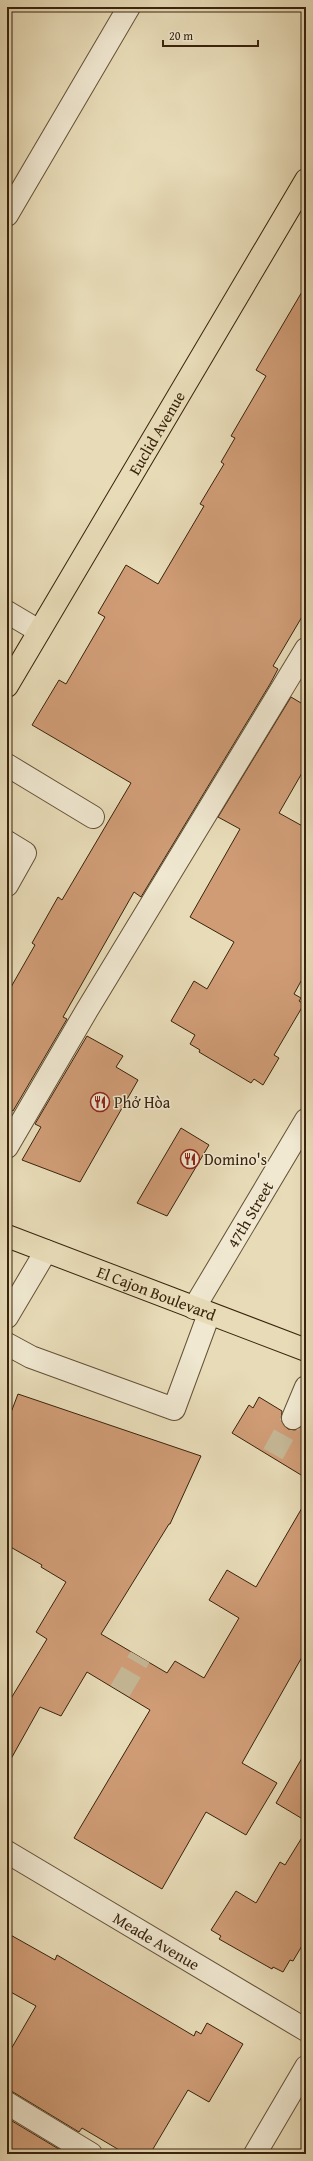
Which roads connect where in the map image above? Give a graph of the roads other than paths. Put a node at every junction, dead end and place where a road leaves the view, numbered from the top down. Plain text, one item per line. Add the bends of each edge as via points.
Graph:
1 (129, 7) edge
2 (306, 180) edge
3 (7, 215) edge
4 (7, 612) edge
5 (39, 631) junction
6 (306, 649) edge
7 (7, 686) edge
8 (7, 765) edge
9 (93, 817) dead end
10 (7, 842) edge
11 (7, 885) edge
12 (306, 1120) edge
13 (7, 1147) edge
14 (7, 1236) edge
15 (46, 1251) junction
16 (202, 1311) junction
17 (7, 1317) edge
18 (7, 1344) edge
19 (306, 1350) edge
20 (306, 1387) edge
21 (294, 1418) tunnel mouth
22 (7, 1852) edge
23 (306, 2030) edge
24 (306, 2067) edge
25 (7, 2103) edge
26 (91, 2154) edge
27 (255, 2154) edge

1 - 3 street
2 - 5 main road, Euclid Avenue
4 - 5 street
5 - 7 main road, Euclid Avenue
6 - 13 street
8 - 9 street
10 - 11 street via 25,853
12 - 16 street, 47th Street
14 - 15 main road, El Cajon Boulevard
15 - 16 main road, El Cajon Boulevard
15 - 17 street
16 - 18 street, 47th Street via 174,1409 31,1358
16 - 19 main road, El Cajon Boulevard
20 - 21 street
22 - 23 street, Meade Avenue
24 - 27 street
25 - 26 street

